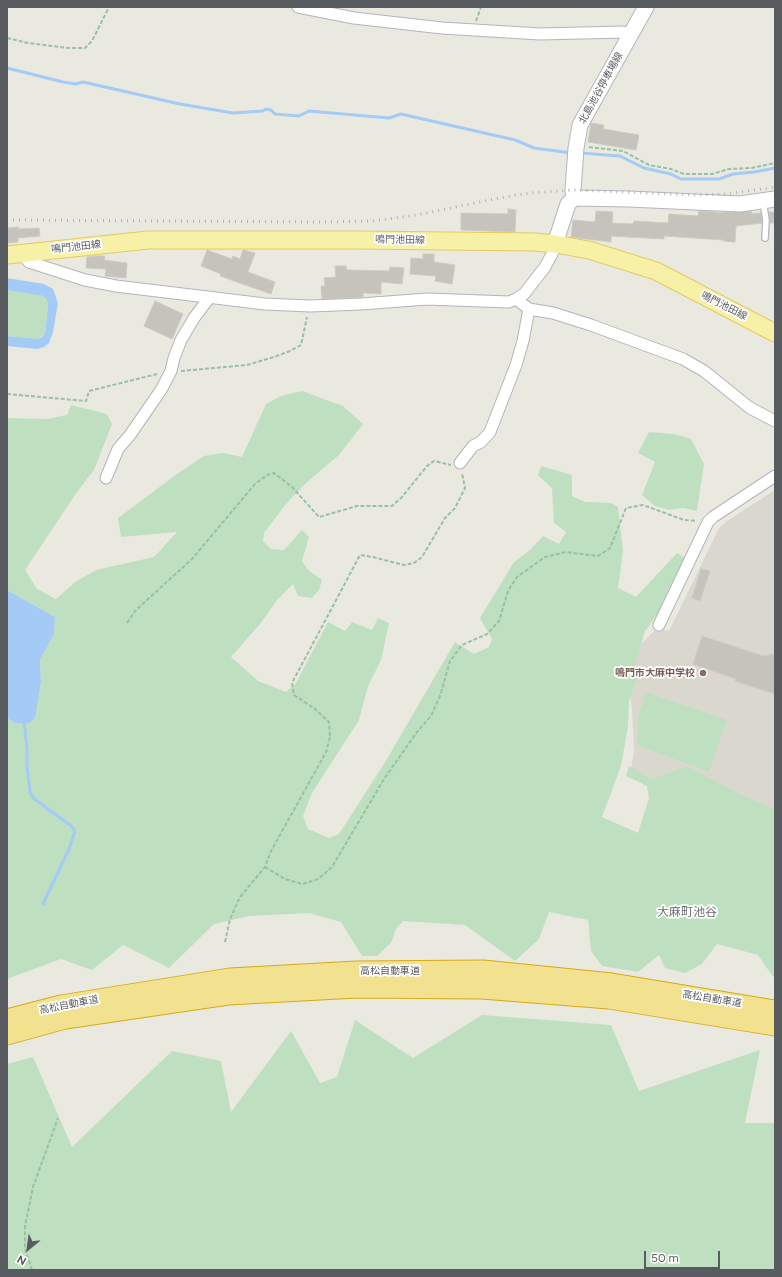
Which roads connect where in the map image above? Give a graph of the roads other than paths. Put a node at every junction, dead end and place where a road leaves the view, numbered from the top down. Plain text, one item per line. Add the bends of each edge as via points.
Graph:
1 (298, 7) edge
2 (646, 7) edge
3 (631, 34) junction
4 (574, 198) junction
5 (769, 200) edge
6 (765, 238) dead end
7 (556, 244) junction
8 (14, 254) edge
9 (209, 298) junction
10 (516, 299) junction
11 (529, 309) junction
12 (775, 332) edge
13 (775, 420) edge
14 (460, 463) road end
15 (775, 476) edge
16 (106, 478) dead end
17 (659, 625) dead end
18 (775, 1010) edge
19 (7, 1019) edge
20 (775, 1026) edge
21 (7, 1035) edge

1 - 3 street via 354,18 442,28 540,34
2 - 3 main road, 北島池谷停車場線
3 - 4 main road, 北島池谷停車場線 via 580,125 572,190
4 - 5 main road via 740,204
4 - 7 main road via 568,204
5 - 6 lane
7 - 8 main road, 鳴門池田線 via 358,240 148,240
7 - 10 street via 544,267 524,294
7 - 12 main road, 鳴門池田線 via 589,250 656,271
8 - 9 street via 29,262 86,280
9 - 10 street via 310,306 427,299 509,302
9 - 16 street via 181,340 171,371 161,390 118,449
10 - 11 street
11 - 13 street via 553,313 591,325 683,359 704,371 750,408
11 - 14 street via 516,365 490,432 473,446
15 - 17 street via 708,522
18 - 19 highway, 高松自動車道 via 612,983 483,970 357,971 230,978 61,1004
20 - 21 highway, 高松自動車道 via 609,999 482,989 357,988 228,995 65,1019

